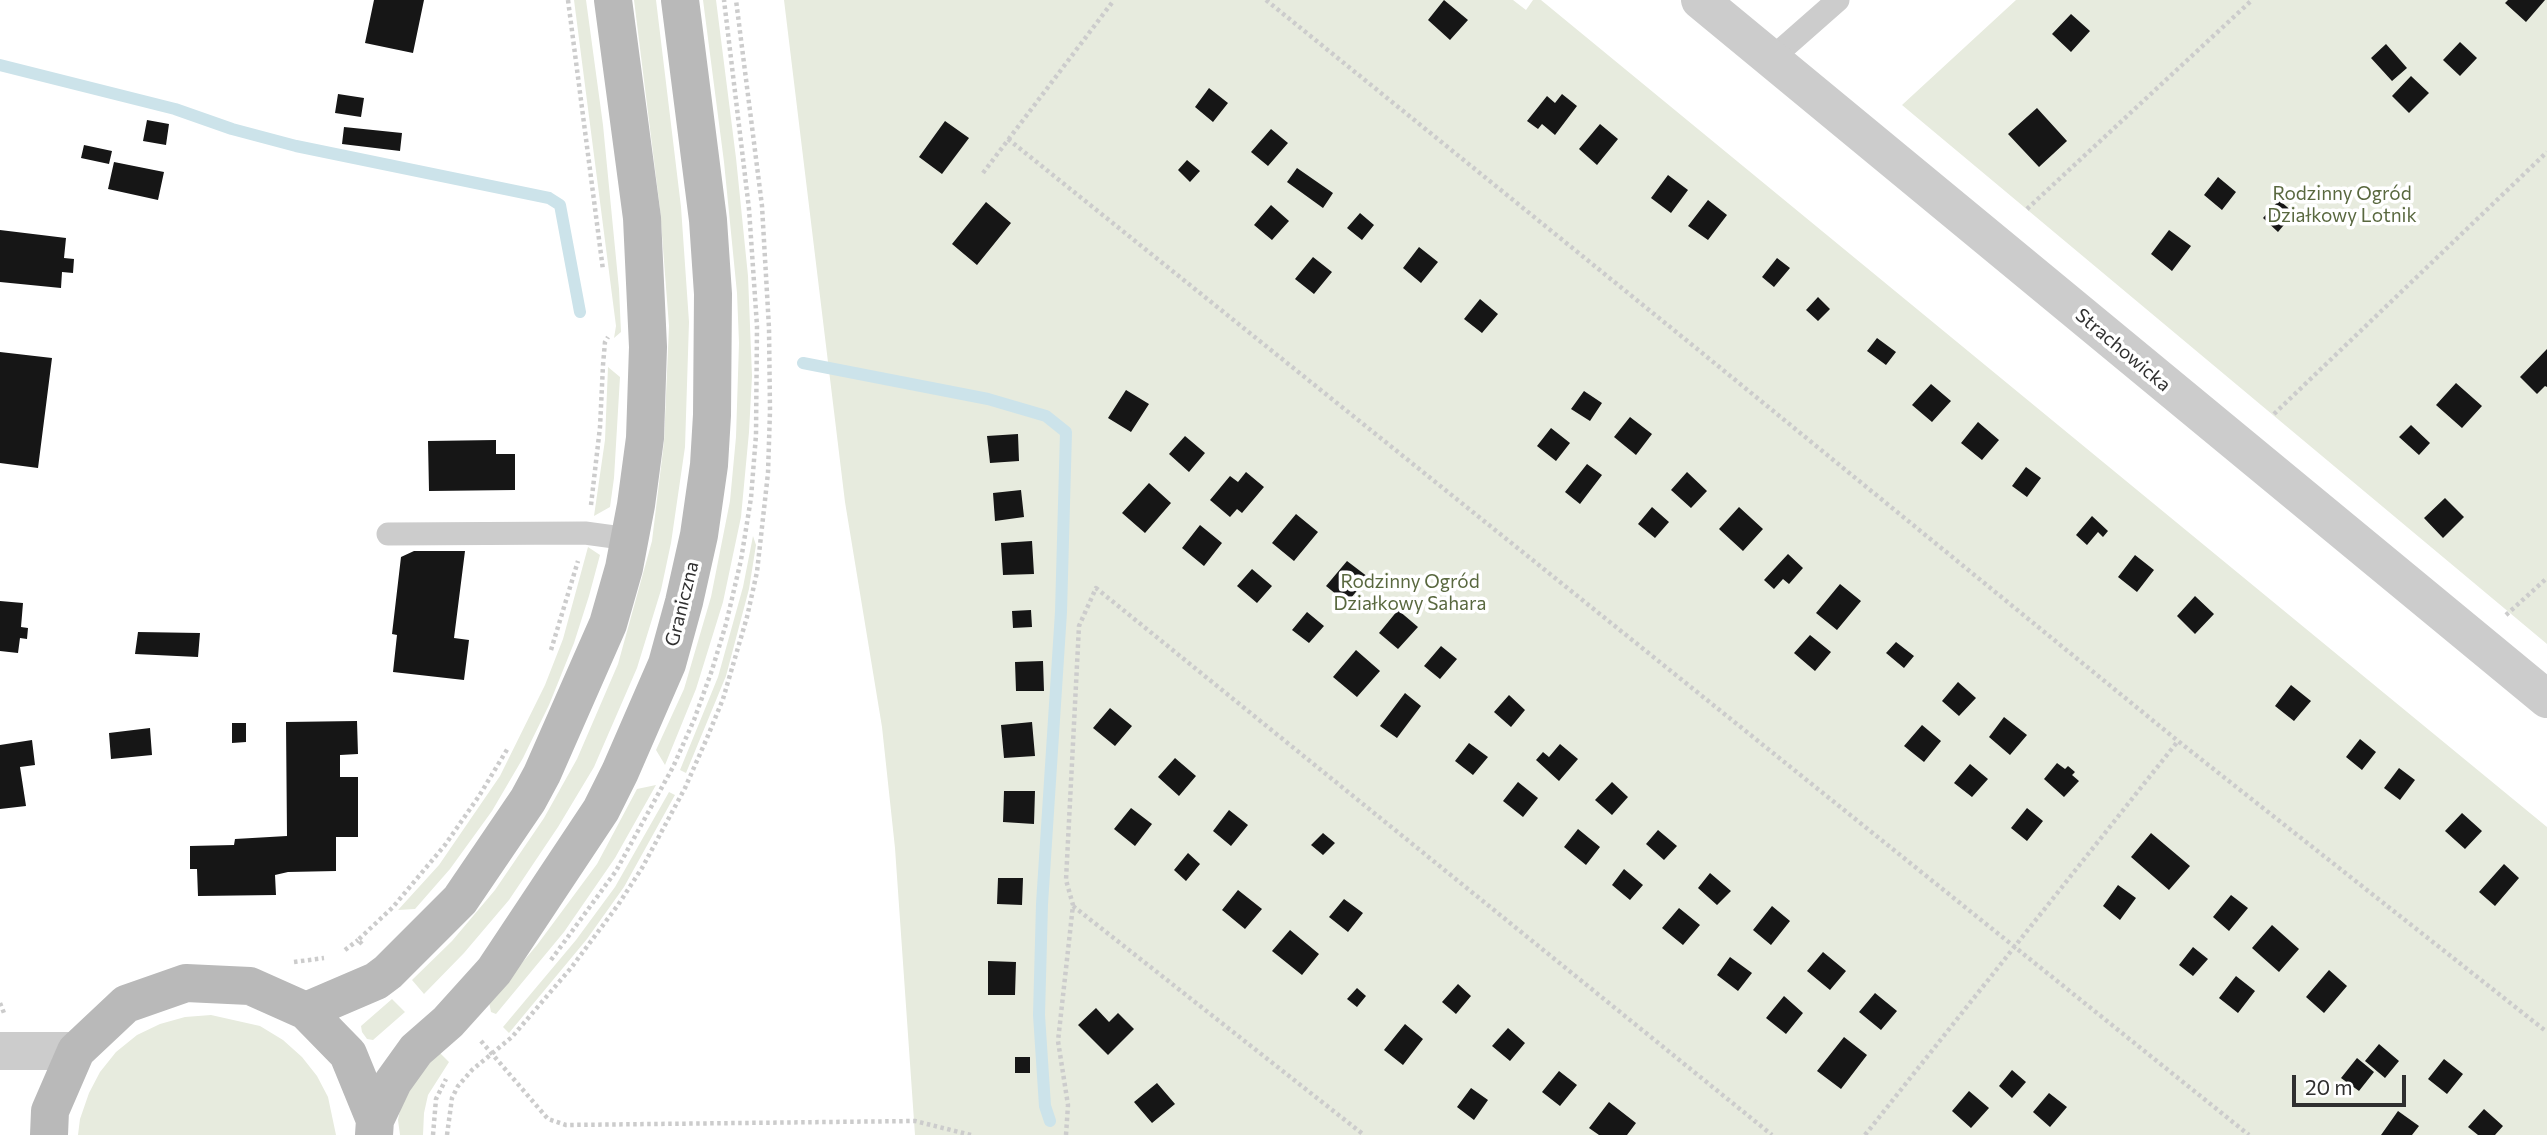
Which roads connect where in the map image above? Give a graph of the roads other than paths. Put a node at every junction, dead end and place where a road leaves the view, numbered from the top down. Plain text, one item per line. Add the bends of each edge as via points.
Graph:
1 (613, 0) edge
2 (680, 0) edge
3 (1700, 0) edge
4 (1838, 0) edge
5 (1771, 59) junction
6 (388, 534) dead end
7 (629, 539) junction
8 (2547, 699) edge
9 (306, 1011) junction
10 (0, 1051) edge
11 (76, 1051) junction
12 (374, 1128) edge
13 (49, 1135) edge

1 - 7 main road via 642,218 648,347 645,438
2 - 12 main road, Graniczna via 713,294 709,465 684,603 667,664 601,810 494,971 415,1051 393,1082
3 - 5 street, Strachowicka
4 - 5 lane
5 - 8 street, Strachowicka
6 - 7 lane via 585,533
7 - 9 main road via 608,624 559,740 528,800 460,900 376,981
9 - 11 main road via 250,986 186,983 127,1004
9 - 12 main road via 348,1054
10 - 11 street
11 - 13 main road via 50,1111

